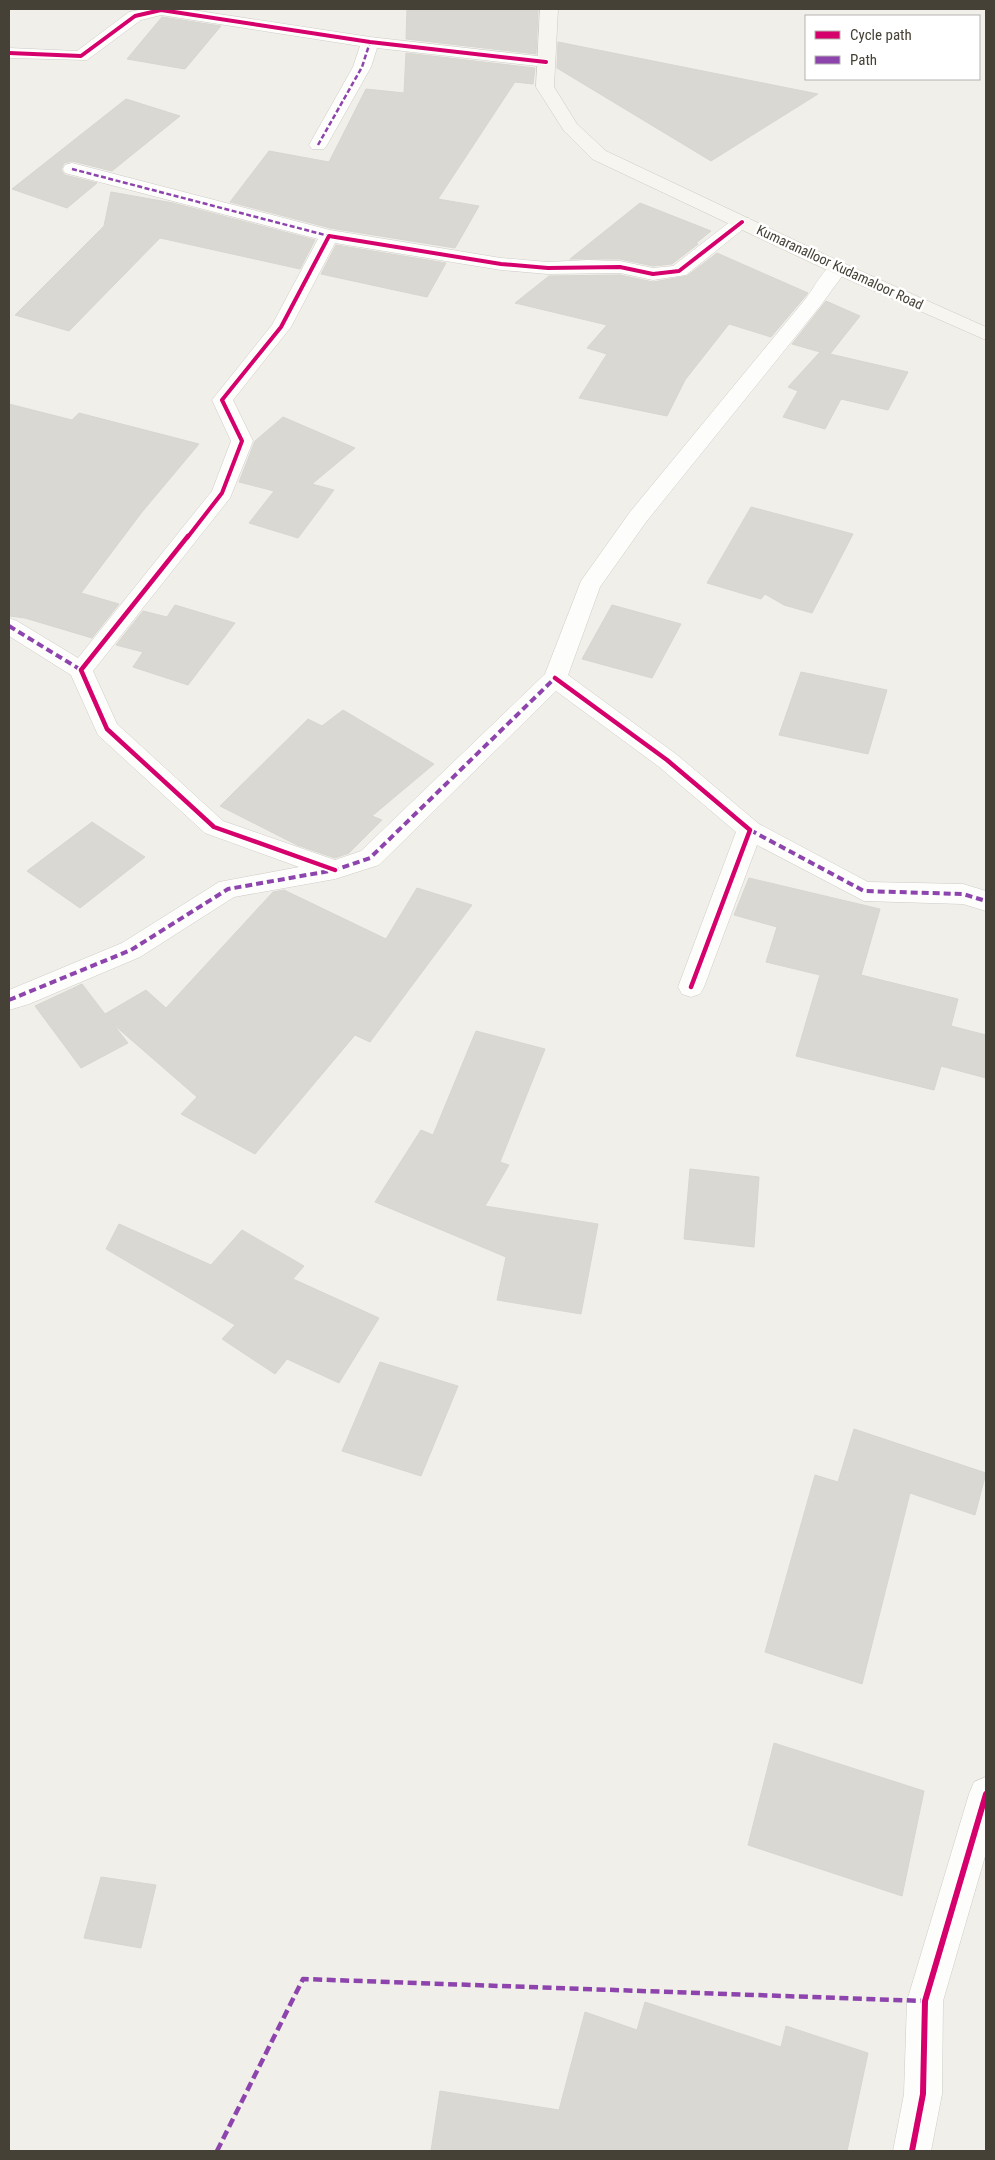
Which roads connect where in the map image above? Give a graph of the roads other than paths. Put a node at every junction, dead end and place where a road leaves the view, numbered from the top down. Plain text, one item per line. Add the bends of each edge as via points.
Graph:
1 (548, 9) edge
2 (370, 42) junction
3 (9, 53) edge
4 (546, 62) junction
5 (318, 145) dead end
6 (72, 169) dead end
7 (742, 222) junction
8 (329, 236) junction
9 (838, 268) junction
10 (986, 334) edge
11 (9, 626) edge
12 (81, 670) junction
13 (555, 678) junction
14 (750, 830) junction
15 (335, 870) junction
16 (986, 901) edge
17 (691, 987) dead end
18 (9, 1000) edge
19 (986, 1794) edge
20 (912, 2151) edge

1 - 4 main road, Kumaranalloor Kudamaloor Road
2 - 3 street via 161,10 134,16 81,56
2 - 4 street
2 - 5 street via 362,67
4 - 7 main road, Kumaranalloor Kudamaloor Road via 545,87 570,127 599,155
6 - 8 street
7 - 8 street via 679,271 653,274 620,267 548,268 501,264
7 - 9 main road, Kumaranalloor Kudamaloor Road
8 - 12 street via 281,327 222,400 242,441 222,493
9 - 10 main road, Kumaranalloor Kudamaloor Road
9 - 13 street via 814,302 638,517 589,586
11 - 12 street
12 - 15 street via 107,729 214,827
13 - 14 street via 667,760
13 - 15 street via 370,858
14 - 16 street via 864,891 963,894
14 - 17 street
15 - 18 street via 228,889 131,950
19 - 20 street via 925,2001 923,2094

